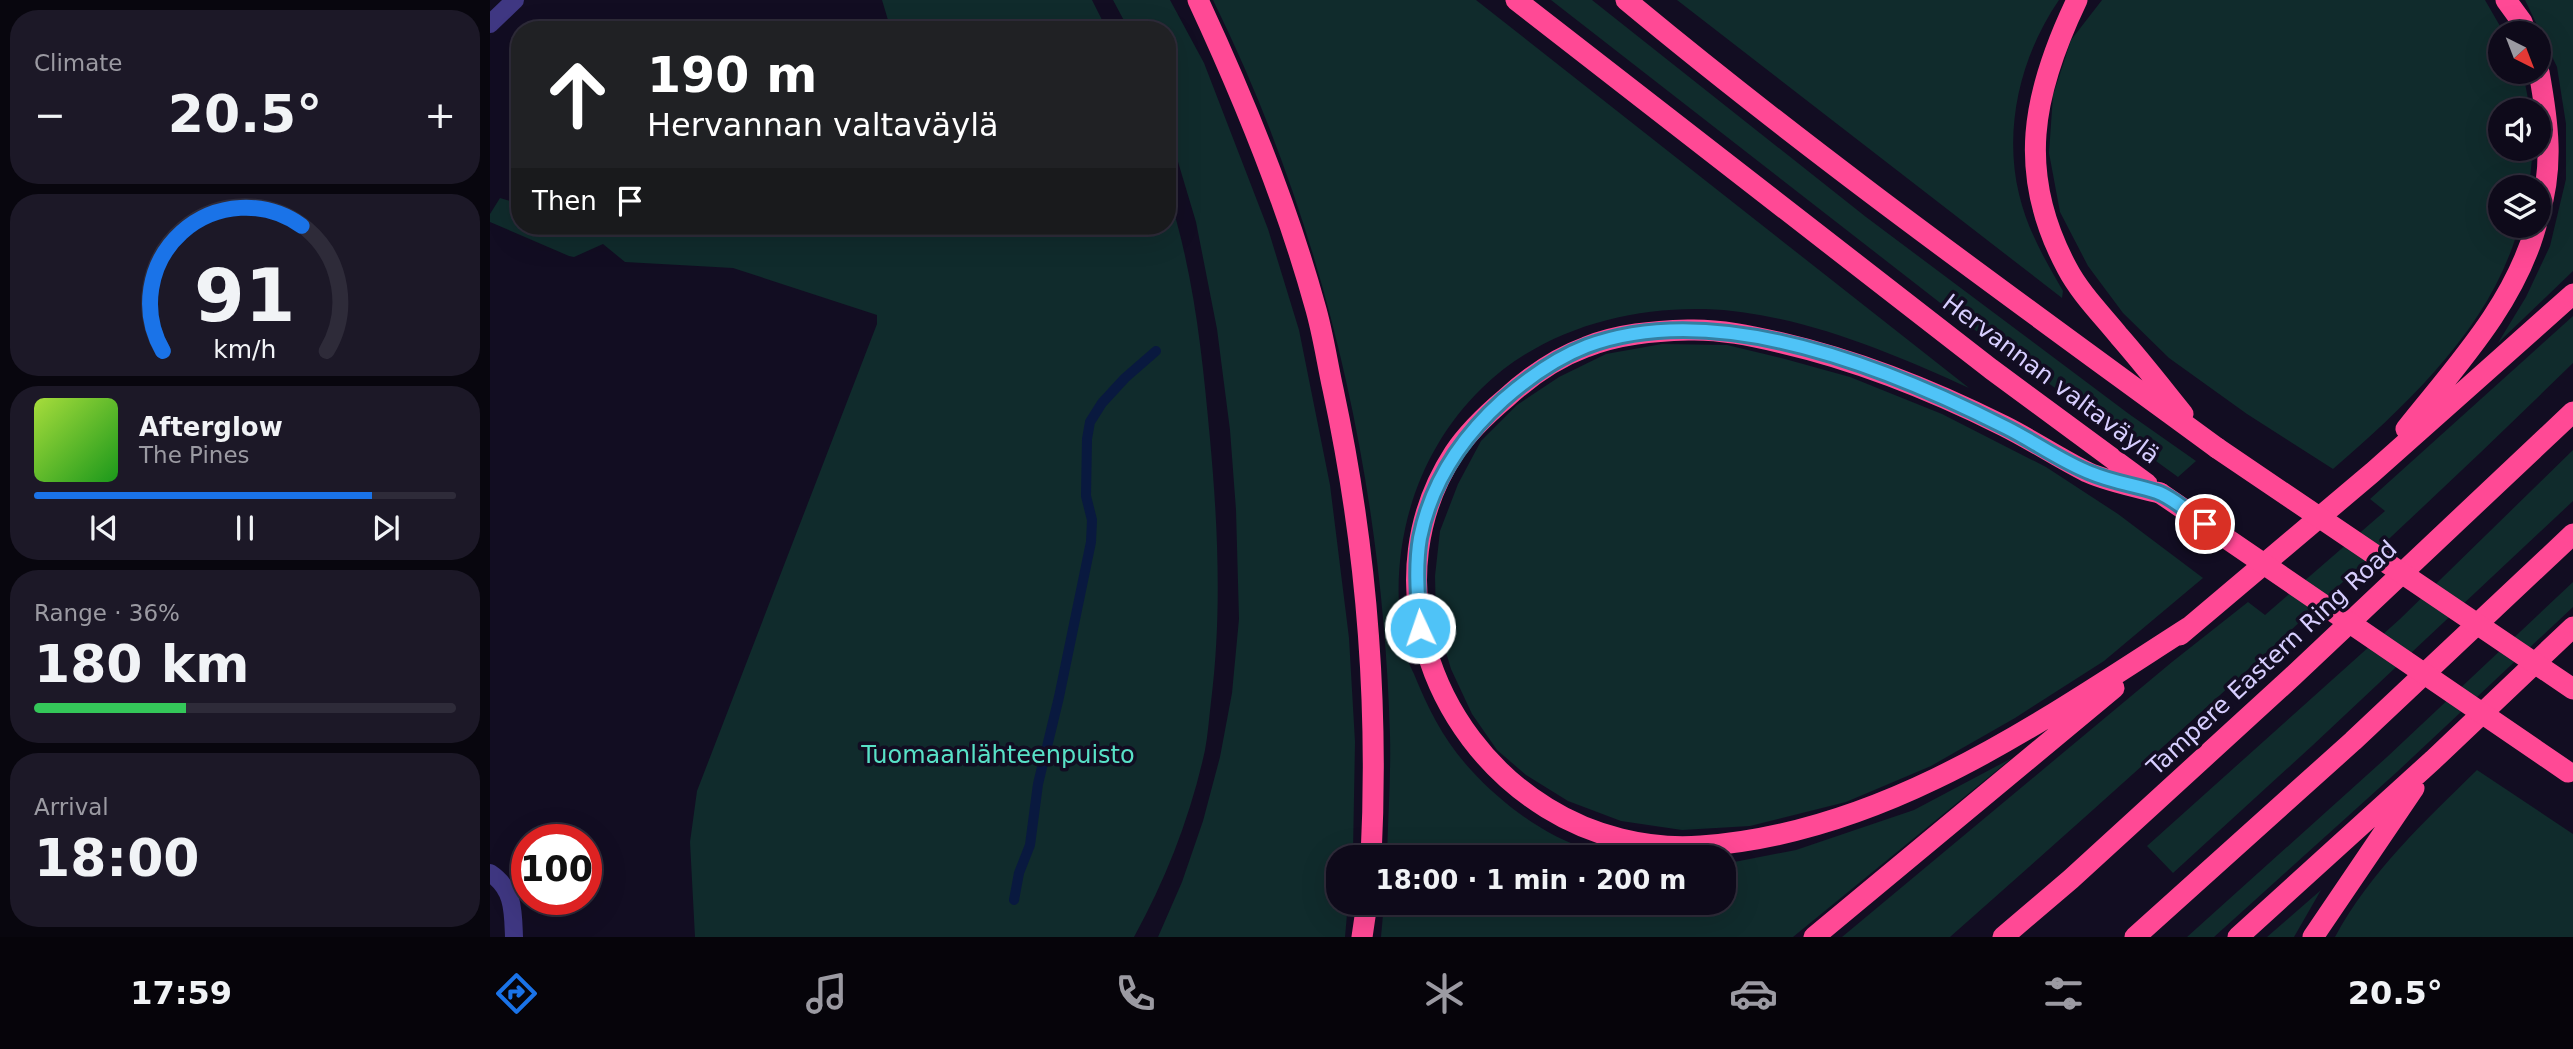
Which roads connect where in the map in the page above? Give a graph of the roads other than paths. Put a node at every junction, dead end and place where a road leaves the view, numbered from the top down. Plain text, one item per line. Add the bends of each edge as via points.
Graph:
1 (515, 0) edge
2 (1198, 0) edge
3 (1516, 0) edge
4 (1626, 0) edge
5 (2077, 0) edge
6 (2506, 0) edge
7 (2521, 21) edge
8 (490, 24) edge
9 (2541, 84) edge
10 (2548, 175) edge
11 (2531, 238) edge
12 (2573, 294) edge
13 (2573, 412) edge
14 (2199, 435) junction
15 (2373, 472) junction
16 (2160, 493) junction
17 (2573, 534) edge
18 (2573, 626) edge
19 (2189, 627) junction
20 (2573, 689) edge
21 (2433, 760) junction
22 (2571, 775) edge
23 (1372, 845) edge
24 (490, 873) edge
25 (1365, 915) edge
26 (514, 937) edge
27 (1362, 937) edge
28 (1814, 937) edge
29 (2003, 937) edge
30 (2135, 937) edge
31 (2238, 937) edge
32 (2313, 937) edge

1 - 8 street
2 - 23 highway via 1273,175 1315,307 1343,434 1363,558 1371,677
3 - 16 highway, Hervannan valtaväylä via 1980,360
4 - 14 highway, Hervannan valtaväylä via 1929,236
5 - 14 highway via 2055,46 2040,99 2034,158 2044,218 2068,270
6 - 7 highway
9 - 10 highway
11 - 15 highway via 2510,290 2483,333
12 - 15 highway
13 - 29 highway, Tampere Eastern Ring Road via 2273,694
14 - 20 highway, Hervannan valtaväylä, bridge
15 - 19 highway
16 - 19 highway via 2091,474 2008,428 1868,366 1747,335 1693,330 1628,335 1587,346 1547,366 1483,418 1454,453 1430,501 1420,539 1420,628 1434,674 1457,721 1490,764 1523,793 1564,819 1606,835 1654,846 1700,847 1803,828 1933,781 2001,746
16 - 22 highway, Hervannan valtaväylä, bridge
17 - 30 highway
18 - 21 highway
19 - 28 highway
21 - 31 highway
21 - 32 highway
24 - 26 street via 511,897
25 - 27 highway

